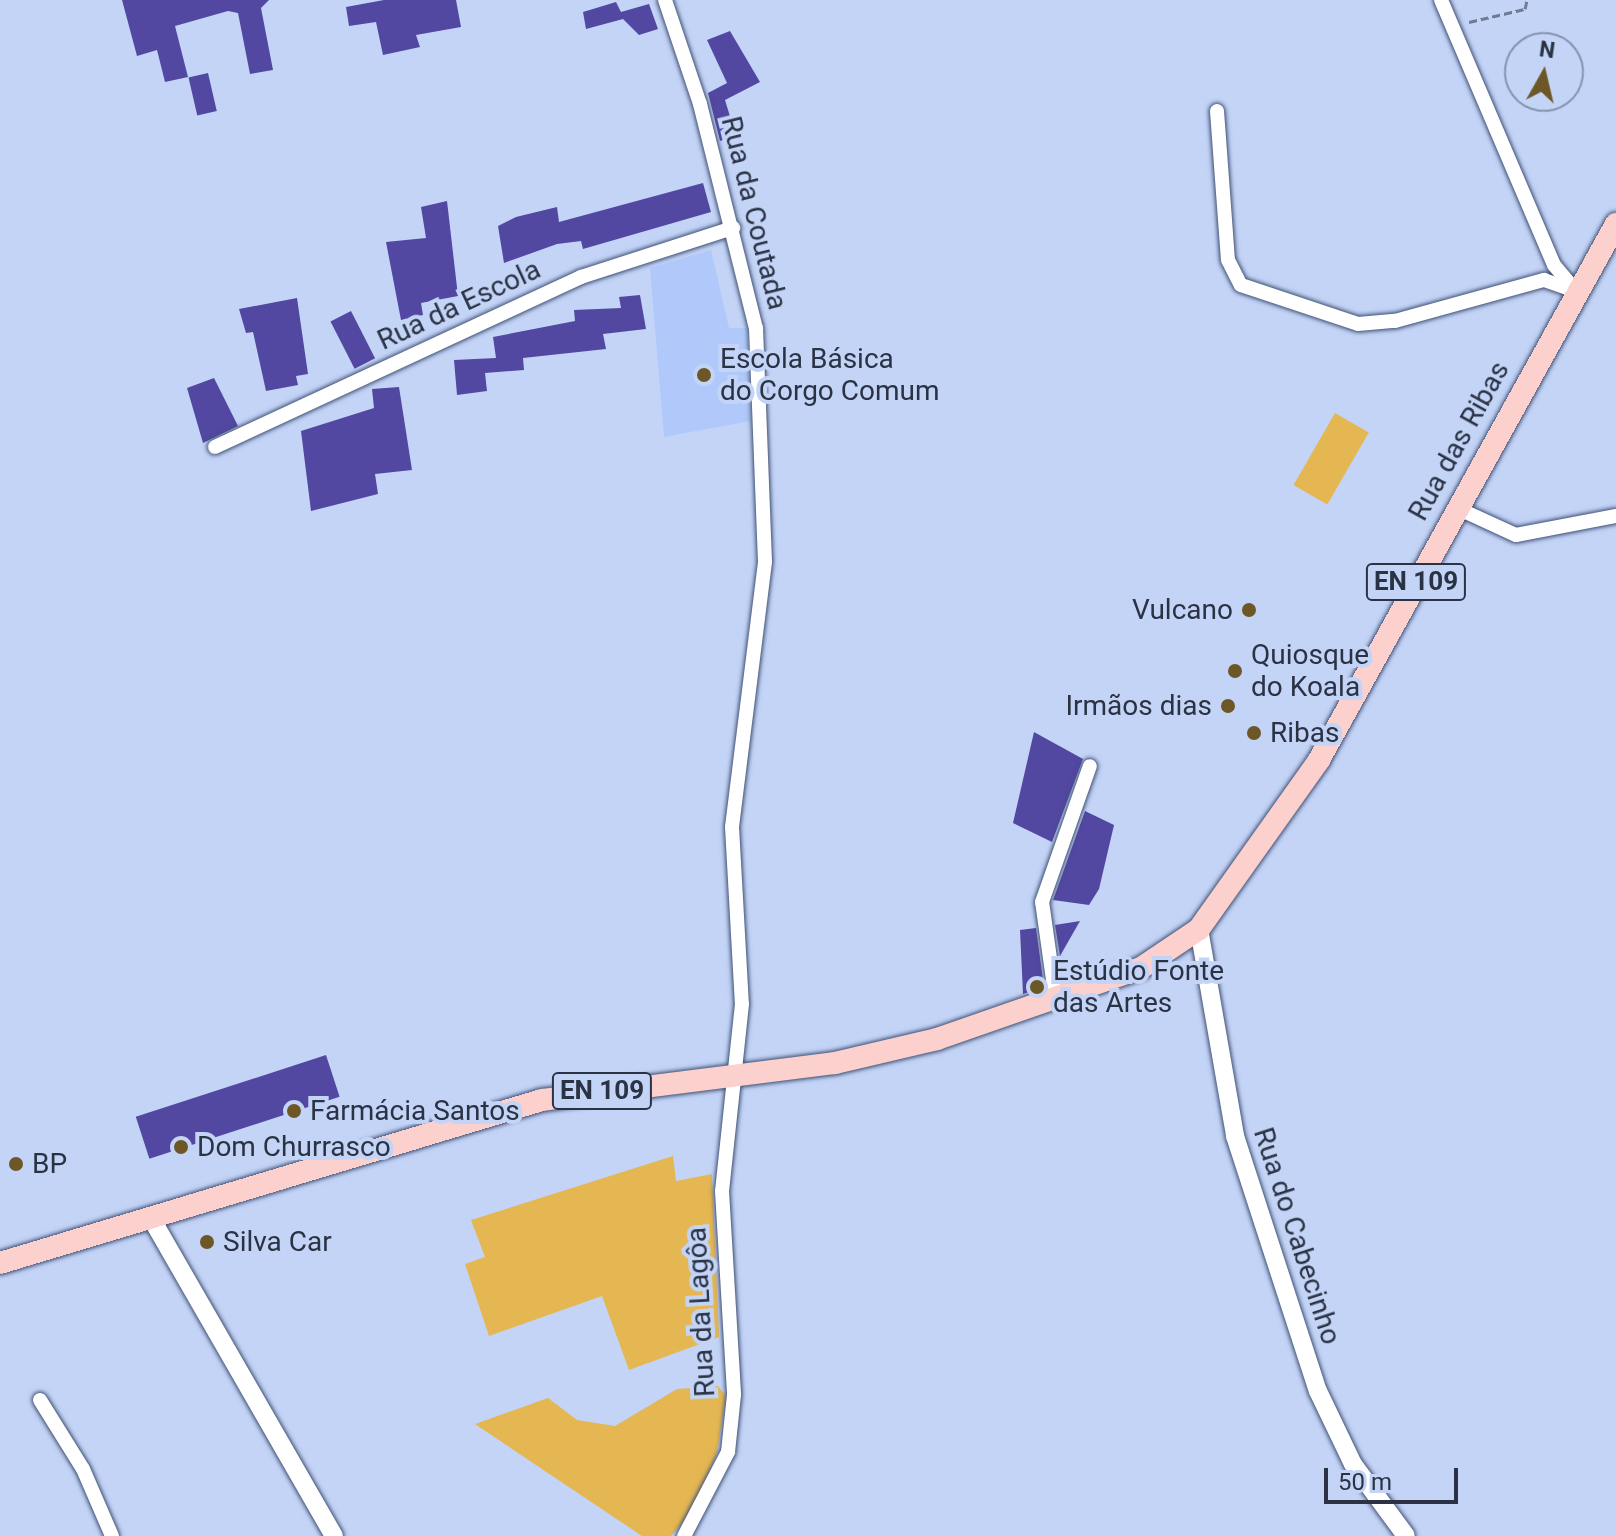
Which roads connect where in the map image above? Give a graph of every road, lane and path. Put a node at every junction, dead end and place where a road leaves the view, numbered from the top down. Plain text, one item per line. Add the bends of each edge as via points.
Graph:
1 (665, 0) edge
2 (1441, 0) edge
3 (1527, 0) edge
4 (1450, 27) junction
5 (1217, 111) dead end
6 (1616, 224) edge
7 (733, 228) junction
8 (1576, 291) junction
9 (215, 447) dead end
10 (1457, 508) junction
11 (1616, 516) edge
12 (1090, 766) dead end
13 (1199, 929) junction
14 (1056, 1001) junction
15 (737, 1076) junction
16 (150, 1216) junction
17 (0, 1263) edge
18 (40, 1400) dead end
19 (112, 1536) edge
20 (334, 1536) edge
21 (684, 1536) edge
22 (1406, 1536) edge

1 - 7 street, Rua da Coutada
2 - 4 street
3 - 4 path via 1525,9
4 - 8 street via 1554,265
5 - 8 street via 1228,260 1241,285 1358,324 1395,321 1544,280
6 - 8 main road, Rua das Ribas / EN 109
7 - 9 street, Rua da Escola via 581,277
7 - 15 street, Rua da Coutada via 756,328 765,562 732,827 742,1004
8 - 10 main road, Rua das Ribas / EN 109
10 - 11 street via 1516,535
10 - 13 main road, Rua das Ribas / EN 109 via 1319,760
12 - 14 street via 1042,902
13 - 14 main road, EN 109 via 1141,968
13 - 22 street, Rua do Cabecinho via 1235,1136 1318,1391 1353,1464
14 - 15 main road, EN 109 via 937,1039
15 - 16 main road, EN 109 via 542,1100
15 - 21 street, Rua da Lagôa via 722,1191 734,1395 728,1452 706,1507
16 - 17 main road, EN 109
16 - 20 street
18 - 19 street

